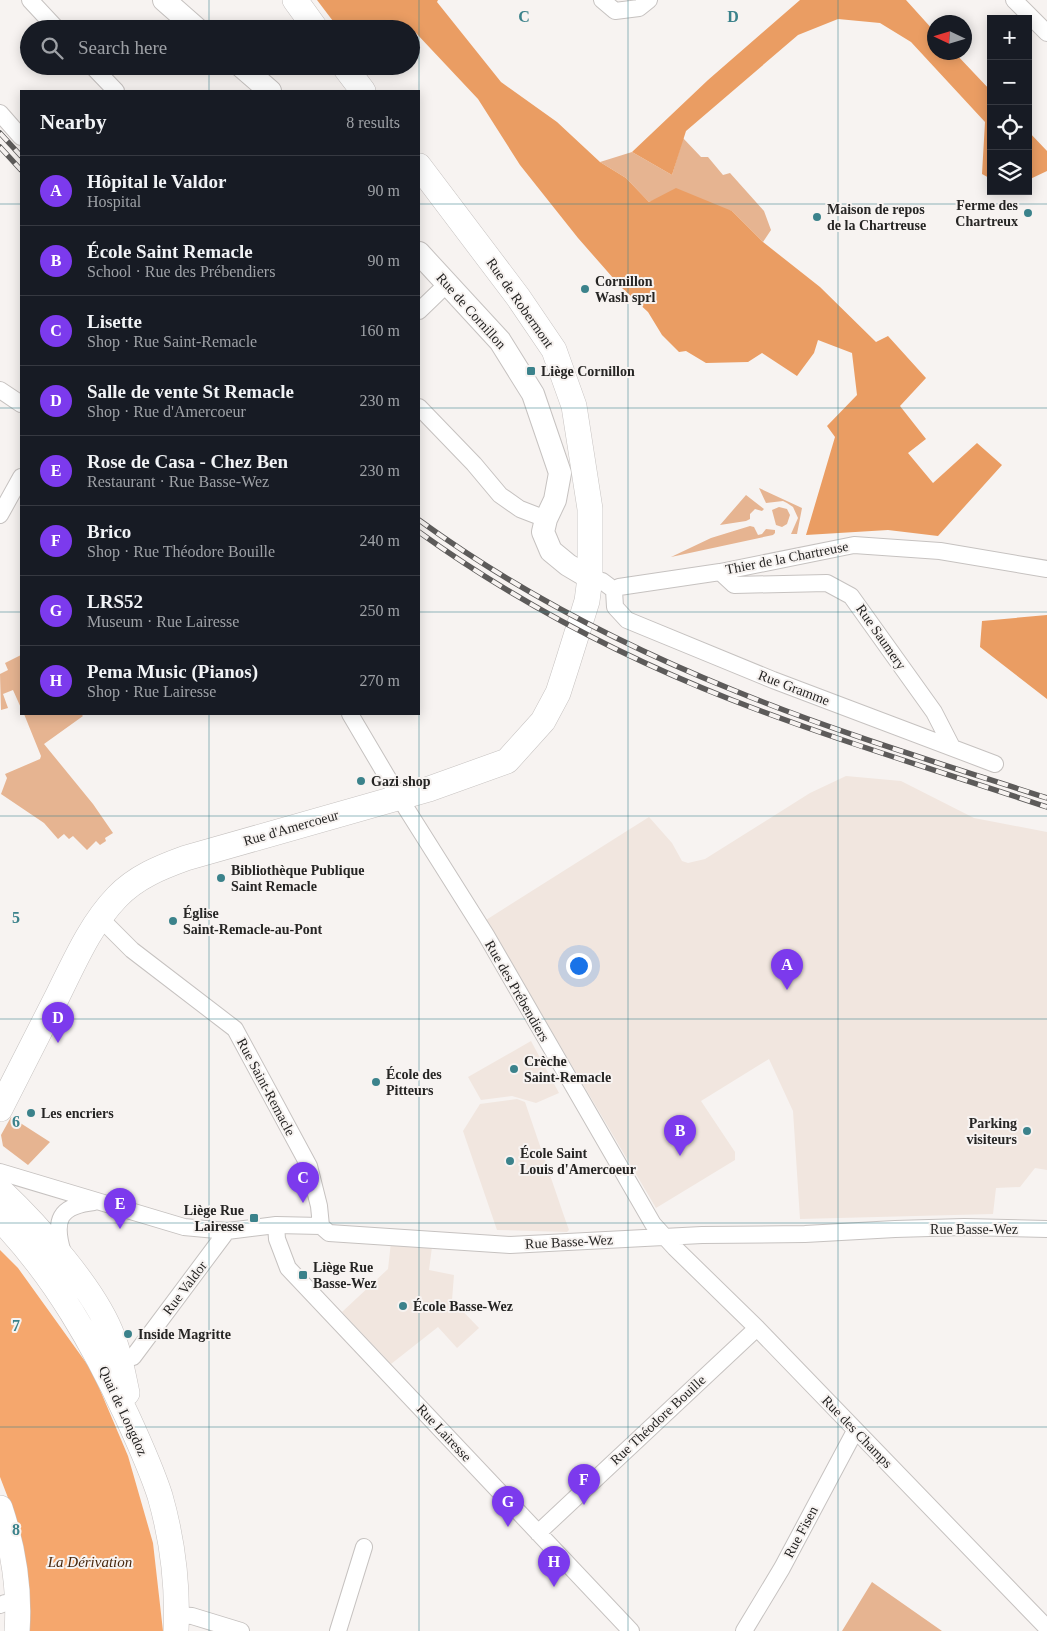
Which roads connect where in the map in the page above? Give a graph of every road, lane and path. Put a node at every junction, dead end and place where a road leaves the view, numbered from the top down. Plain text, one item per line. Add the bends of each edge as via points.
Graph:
1 (30, 0) edge
2 (164, 0) edge
3 (295, 0) edge
4 (602, 0) edge
5 (650, 0) edge
6 (1014, 0) edge
7 (49, 20) edge
8 (187, 20) edge
9 (309, 20) edge
10 (1047, 33) edge
11 (101, 75) edge
12 (251, 75) edge
13 (351, 75) edge
14 (115, 90) edge
15 (269, 90) edge
16 (362, 90) edge
17 (0, 113) edge
18 (20, 136) edge
19 (420, 167) edge
20 (420, 254) edge
21 (447, 284) junction
22 (420, 310) edge
23 (0, 390) edge
24 (20, 403) edge
25 (420, 408) edge
26 (20, 479) edge
27 (0, 515) edge
28 (546, 518) junction
29 (1047, 569) edge
30 (720, 572) junction
31 (590, 578) junction
32 (614, 590) junction
33 (351, 715) edge
34 (952, 747) junction
35 (995, 764) dead end
36 (399, 796) junction
37 (100, 918) junction
38 (0, 1109) edge
39 (0, 1172) edge
40 (0, 1190) edge
41 (99, 1201) junction
42 (0, 1219) edge
43 (276, 1226) junction
44 (321, 1226) junction
45 (1047, 1230) edge
46 (226, 1231) junction
47 (665, 1238) junction
48 (66, 1262) junction
49 (757, 1328) junction
50 (119, 1359) junction
51 (855, 1431) junction
52 (139, 1442) junction
53 (0, 1508) edge
54 (538, 1533) junction
55 (364, 1547) dead end
56 (2, 1597) edge
57 (176, 1623) edge
58 (1047, 1628) edge
59 (8, 1631) edge
60 (17, 1631) edge
61 (241, 1631) edge
62 (338, 1631) edge
63 (631, 1631) edge
64 (744, 1631) edge

1 - 7 street
2 - 8 main road
3 - 9 main road
4 - 5 street via 615,11 639,8
6 - 10 street
11 - 14 street
12 - 15 main road
13 - 16 main road
17 - 18 street
19 - 31 main road, Rue de Robermont via 554,350 578,424 590,509
20 - 21 main road, Rue de Cornillon
21 - 22 street
21 - 28 main road, Rue de Cornillon via 500,340 533,394 560,473 555,500
23 - 24 street
25 - 28 street via 500,495 520,509
26 - 27 street
28 - 31 main road, Rue de Cornillon via 543,532 551,551
29 - 30 street, Thier de la Chartreuse via 940,550 854,545
30 - 32 street, Thier de la Chartreuse
30 - 34 street, Rue Saumery via 734,585 827,583 851,596 934,712
31 - 32 street via 602,581
31 - 36 main road, Rue d'Amercoeur via 587,601 558,692 544,721 532,736 507,761 437,787
32 - 34 street, Rue Gramme via 615,607 627,620 773,680
33 - 36 street, Rue des Prébendiers
34 - 35 street, Rue Gramme
36 - 37 main road, Rue d'Amercoeur via 162,867 130,886
36 - 47 street, Rue des Prébendiers via 486,935
37 - 38 main road, Rue d'Amercoeur
37 - 44 street, Rue Saint-Remacle via 132,950 234,1029 309,1166
39 - 41 street, Rue Basse-Wez
40 - 48 main road
41 - 46 street, Rue Basse-Wez via 184,1228
41 - 48 street, Rue Basse-Wez via 71,1206 62,1214 58,1230
42 - 52 main road, Quai de Longdoz via 30,1253 67,1304 96,1354
43 - 44 street, Rue Basse-Wez
43 - 46 street, Rue Basse-Wez
43 - 54 street, Rue Lairesse via 277,1239 288,1268
44 - 47 street, Rue Basse-Wez via 329,1233 510,1246
45 - 47 street, Rue Basse-Wez via 964,1227
46 - 50 street, Rue Valdor via 133,1357
47 - 49 street, Rue des Champs
48 - 50 main road via 100,1312 113,1337
49 - 51 street, Rue des Champs
49 - 54 street, Rue Théodore Bouille
50 - 52 main road
51 - 58 street, Rue des Champs
51 - 64 street, Rue Fisen via 782,1568
52 - 57 main road, Quai de Longdoz via 165,1517 173,1568
53 - 60 main road via 13,1556
54 - 63 street, Rue Lairesse
55 - 62 street
56 - 59 main road
57 - 61 street via 192,1616

